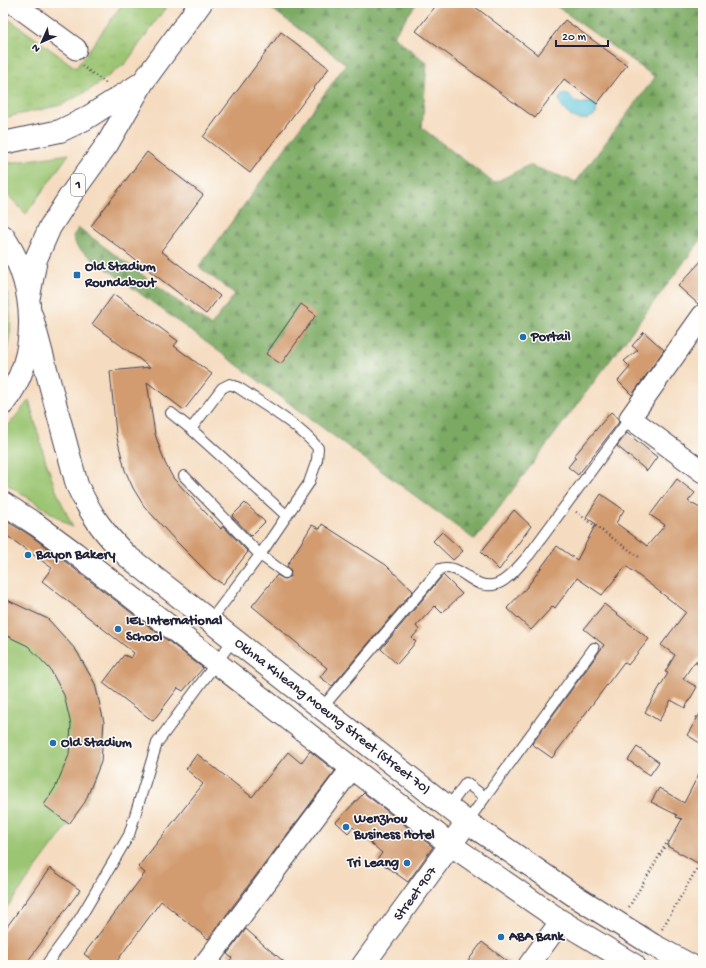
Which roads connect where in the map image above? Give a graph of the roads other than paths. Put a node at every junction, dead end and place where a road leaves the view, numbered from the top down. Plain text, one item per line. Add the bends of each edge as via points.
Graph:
1 (12, 3) edge
2 (201, 3) edge
3 (76, 55) road end
4 (143, 82) junction
5 (3, 143) edge
6 (3, 237) edge
7 (29, 302) junction
8 (703, 316) edge
9 (3, 404) edge
10 (171, 413) dead end
11 (630, 418) junction
12 (190, 429) junction
13 (703, 472) edge
14 (184, 476) dead end
15 (3, 503) edge
16 (287, 516) junction
17 (260, 555) junction
18 (285, 572) dead end
19 (210, 621) junction
20 (233, 640) junction
21 (192, 644) junction
22 (594, 648) dead end
23 (216, 662) junction
24 (321, 709) junction
25 (351, 769) junction
26 (485, 797) junction
27 (448, 808) junction
28 (467, 822) junction
29 (452, 845) junction
30 (561, 921) junction
31 (46, 965) edge
32 (204, 965) edge
33 (363, 965) edge
34 (529, 965) edge
35 (634, 965) edge
36 (690, 965) edge

1 - 3 street
2 - 4 main road, 1
4 - 5 main road, 1 via 85,119 60,131
4 - 7 main road, 1 via 108,143 50,227 36,259
6 - 7 main road, 1 via 23,276
7 - 9 main road, 1 via 26,357 14,387
7 - 19 main road, Okhna Khleang Moeung Street (Street 70) via 77,485 88,510 105,534 127,556
8 - 11 street
10 - 12 lane
11 - 13 street
11 - 24 lane via 529,555 513,572 498,584 477,584 448,566 440,569
12 - 16 lane
12 - 16 lane via 222,388 230,384 313,442 318,448 309,483
14 - 17 lane
15 - 21 main road, Okhna Khleang Moeung Street (Street 70) via 37,525
16 - 17 lane
17 - 18 lane
17 - 19 lane
19 - 20 main road, Okhna Khleang Moeung Street (Street 70)
19 - 21 main road
20 - 23 lane
20 - 24 main road, Okhna Khleang Moeung Street (Street 70)
21 - 23 main road, Okhna Khleang Moeung Street (Street 70)
22 - 26 lane
23 - 25 main road, Okhna Khleang Moeung Street (Street 70)
23 - 31 lane via 157,743 129,835 79,920
24 - 27 main road, Okhna Khleang Moeung Street (Street 70)
25 - 29 main road, Okhna Khleang Moeung Street (Street 70)
25 - 32 street
26 - 27 lane via 466,783
26 - 28 lane
27 - 28 main road, Okhna Khleang Moeung Street (Street 70)
28 - 29 main road, Street 907
28 - 36 main road, Okhna Khleang Moeung Street (Street 70) via 619,924
29 - 30 main road, Okhna Khleang Moeung Street (Street 70)
29 - 33 main road, Street 907
30 - 34 street
30 - 35 main road, Okhna Khleang Moeung Street (Street 70)

